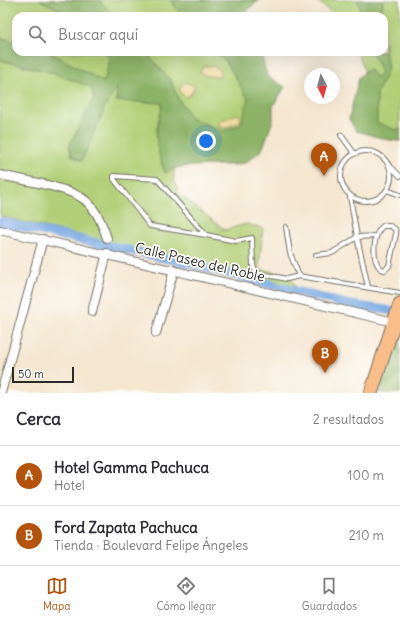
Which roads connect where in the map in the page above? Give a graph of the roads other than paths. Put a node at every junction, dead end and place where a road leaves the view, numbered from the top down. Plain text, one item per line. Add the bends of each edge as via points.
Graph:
1 (341, 134) dead end
2 (354, 153) junction
3 (388, 164) junction
4 (0, 175) edge
5 (400, 176) edge
6 (387, 190) junction
7 (400, 195) edge
8 (350, 196) junction
9 (286, 227) dead end
10 (0, 230) edge
11 (206, 235) junction
12 (376, 236) junction
13 (357, 237) junction
14 (43, 238) junction
15 (107, 238) dead end
16 (107, 253) junction
17 (316, 255) dead end
18 (174, 270) junction
19 (299, 276) junction
20 (368, 287) junction
21 (400, 293) edge
22 (92, 312) dead end
23 (398, 315) edge
24 (156, 333) dead end
25 (3, 374) edge
26 (375, 389) edge
27 (1, 393) edge

1 - 2 lane
2 - 3 lane via 370,151 378,154
2 - 8 lane via 345,162 340,174 343,186
3 - 5 lane
3 - 6 lane via 392,175
4 - 15 street via 70,192 85,200 96,212
6 - 7 lane
6 - 8 lane via 370,201 357,200
8 - 13 lane
9 - 19 lane via 290,253
10 - 14 street, Calle Paseo del Roble
11 - 11 lane via 157,179 114,176 150,226
11 - 19 lane via 236,241 252,238 253,266 257,272 287,279
12 - 12 lane via 375,262 385,270 389,266 395,229 383,226
12 - 13 lane
13 - 17 lane via 332,253
13 - 20 lane
14 - 16 street, Calle Paseo del Roble
14 - 25 street
16 - 18 street, Calle Paseo del Roble
16 - 22 street
18 - 23 street, Calle Paseo del Roble
18 - 24 street
19 - 20 lane
20 - 21 lane
23 - 26 highway
25 - 27 street

